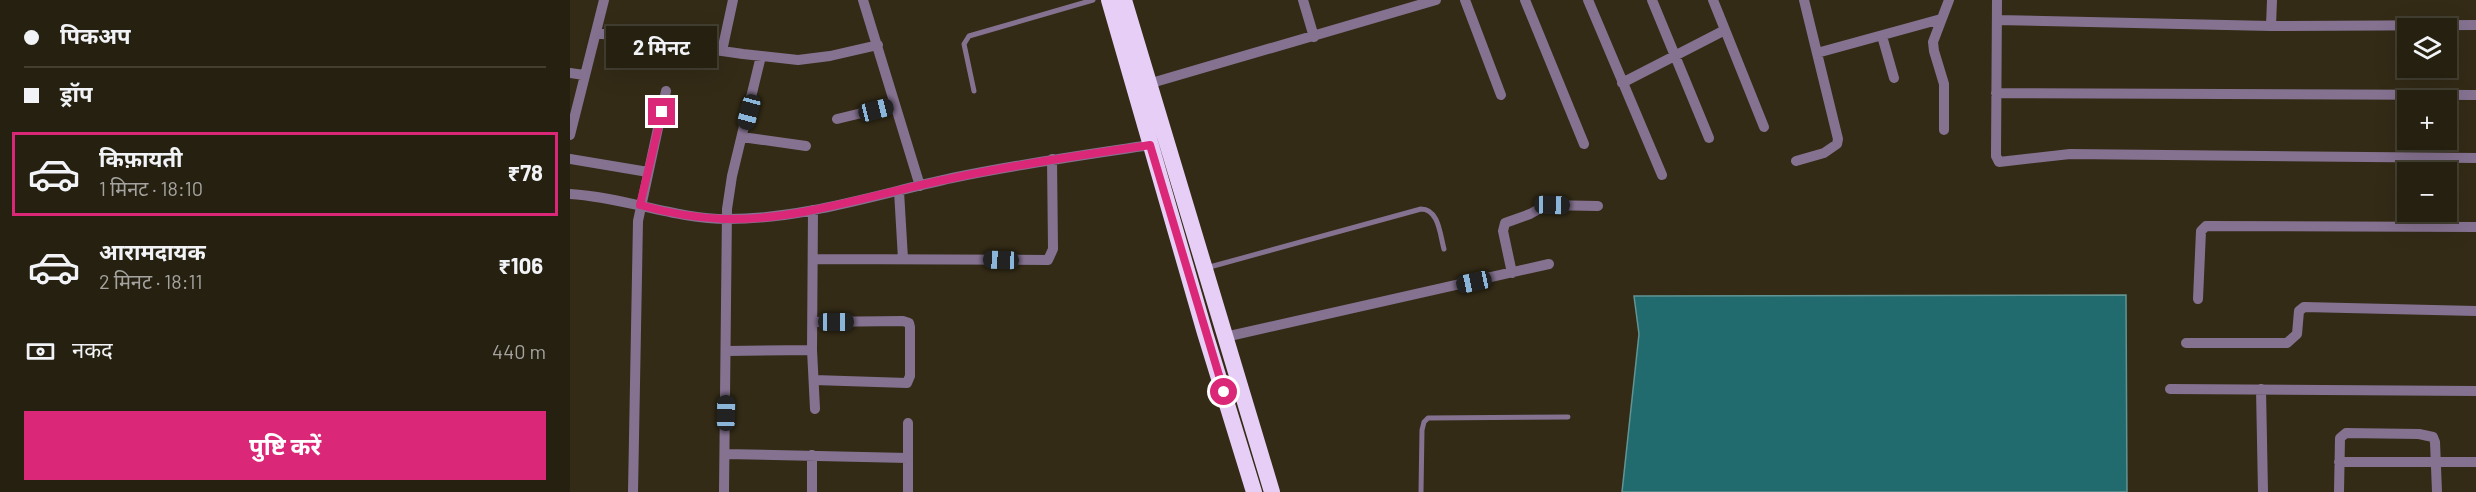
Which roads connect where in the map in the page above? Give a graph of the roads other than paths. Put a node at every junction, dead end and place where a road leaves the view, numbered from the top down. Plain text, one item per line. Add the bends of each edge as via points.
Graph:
1 (604, 0) edge
2 (733, 0) edge
3 (863, 0) edge
4 (1092, 0) edge
5 (1109, 0) edge
6 (1124, 0) edge
7 (1303, 0) edge
8 (1436, 0) edge
9 (1464, 0) edge
10 (1525, 0) edge
11 (1588, 0) edge
12 (1652, 0) edge
13 (1713, 0) edge
14 (1803, 0) edge
15 (1949, 0) edge
16 (1997, 0) edge
17 (2272, 0) edge
18 (1941, 19) junction
19 (1997, 20) junction
20 (2476, 25) edge
21 (2271, 26) junction
22 (1725, 30) junction
23 (596, 33) junction
24 (1882, 36) junction
25 (1314, 37) junction
26 (878, 45) junction
27 (722, 51) junction
28 (1817, 53) junction
29 (1676, 55) junction
30 (761, 56) junction
31 (570, 73) edge
32 (584, 75) junction
33 (1894, 78) dead end
34 (1622, 83) junction
35 (1148, 84) junction
36 (666, 91) dead end
37 (974, 91) dead end
38 (1996, 93) junction
39 (1501, 95) dead end
40 (2476, 95) edge
41 (895, 105) junction
42 (837, 120) dead end
43 (1764, 127) dead end
44 (1944, 130) dead end
45 (570, 135) edge
46 (742, 137) junction
47 (1709, 138) dead end
48 (1584, 144) dead end
49 (1150, 145) junction
50 (806, 146) dead end
51 (2476, 158) edge
52 (570, 159) edge
53 (1052, 159) junction
54 (1796, 161) dead end
55 (648, 172) junction
56 (1662, 175) dead end
57 (920, 186) junction
58 (899, 190) junction
59 (570, 194) edge
60 (640, 205) junction
61 (1598, 206) dead end
62 (813, 210) junction
63 (726, 219) junction
64 (2476, 227) edge
65 (1444, 249) dead end
66 (813, 259) junction
67 (903, 259) junction
68 (1549, 264) dead end
69 (1204, 268) junction
70 (1512, 273) junction
71 (2198, 299) dead end
72 (2476, 311) edge
73 (813, 322) junction
74 (1223, 331) junction
75 (1205, 333) junction
76 (2186, 343) dead end
77 (812, 350) junction
78 (727, 351) junction
79 (814, 380) junction
80 (2170, 389) dead end
81 (2261, 389) junction
82 (2476, 392) edge
83 (815, 409) dead end
84 (1568, 417) dead end
85 (908, 423) dead end
86 (725, 454) junction
87 (812, 454) junction
88 (908, 458) junction
89 (2339, 462) junction
90 (2476, 462) edge
91 (2437, 463) junction
92 (633, 492) edge
93 (724, 492) edge
94 (812, 492) edge
95 (908, 492) edge
96 (1254, 492) edge
97 (1272, 492) edge
98 (1421, 492) edge
99 (2263, 492) edge
100 (2339, 492) edge
101 (2437, 492) edge

1 - 23 street
2 - 27 street
3 - 26 street
4 - 37 lane via 965,39
5 - 49 highway
6 - 35 highway
7 - 25 street
8 - 25 street
9 - 39 street
10 - 48 street
11 - 34 street
12 - 29 street
13 - 22 street
14 - 28 street
15 - 18 street
16 - 19 street
17 - 21 street
18 - 24 street
18 - 44 street via 1933,47 1944,84
19 - 21 street
19 - 38 street
20 - 21 street
22 - 29 street
22 - 43 street
23 - 27 street
23 - 32 street
24 - 28 street
24 - 33 street
25 - 35 street
26 - 30 street via 804,60
26 - 41 street
27 - 30 street
28 - 54 street via 1837,144 1824,153
29 - 34 street
29 - 47 street
30 - 46 street
31 - 32 street
32 - 45 street
34 - 56 street
35 - 69 highway
36 - 55 street
38 - 40 street
38 - 51 street via 1996,156 2002,162 2070,154
41 - 42 street
41 - 57 street
46 - 50 street
46 - 63 street
49 - 53 street
49 - 75 highway
52 - 55 street
53 - 57 street
53 - 67 street via 1053,249 1048,260
55 - 60 street
57 - 58 street
58 - 62 street
58 - 67 street
59 - 60 street
60 - 63 street via 685,216
60 - 92 street
61 - 70 street via 1546,205 1505,223 1503,231
62 - 63 street
62 - 66 street
63 - 78 street
64 - 71 street via 2206,226 2201,231
65 - 69 lane via 1435,216 1421,209
66 - 67 street
66 - 73 street
68 - 70 street
69 - 74 highway
70 - 74 street
72 - 76 street via 2304,307 2299,311 2297,334 2287,343
73 - 77 street
73 - 79 street via 903,321 910,327 907,383
74 - 75 highway
74 - 97 highway
75 - 96 highway
77 - 78 street
77 - 79 street
78 - 86 street
79 - 83 street
80 - 81 street
81 - 82 street
81 - 99 street
84 - 98 lane via 1428,418 1422,430
85 - 88 street
86 - 87 street
86 - 93 street
87 - 88 street
87 - 94 street
88 - 95 street
89 - 91 street
89 - 91 street via 2343,434 2424,434 2436,442
89 - 100 street
90 - 91 street
91 - 101 street

